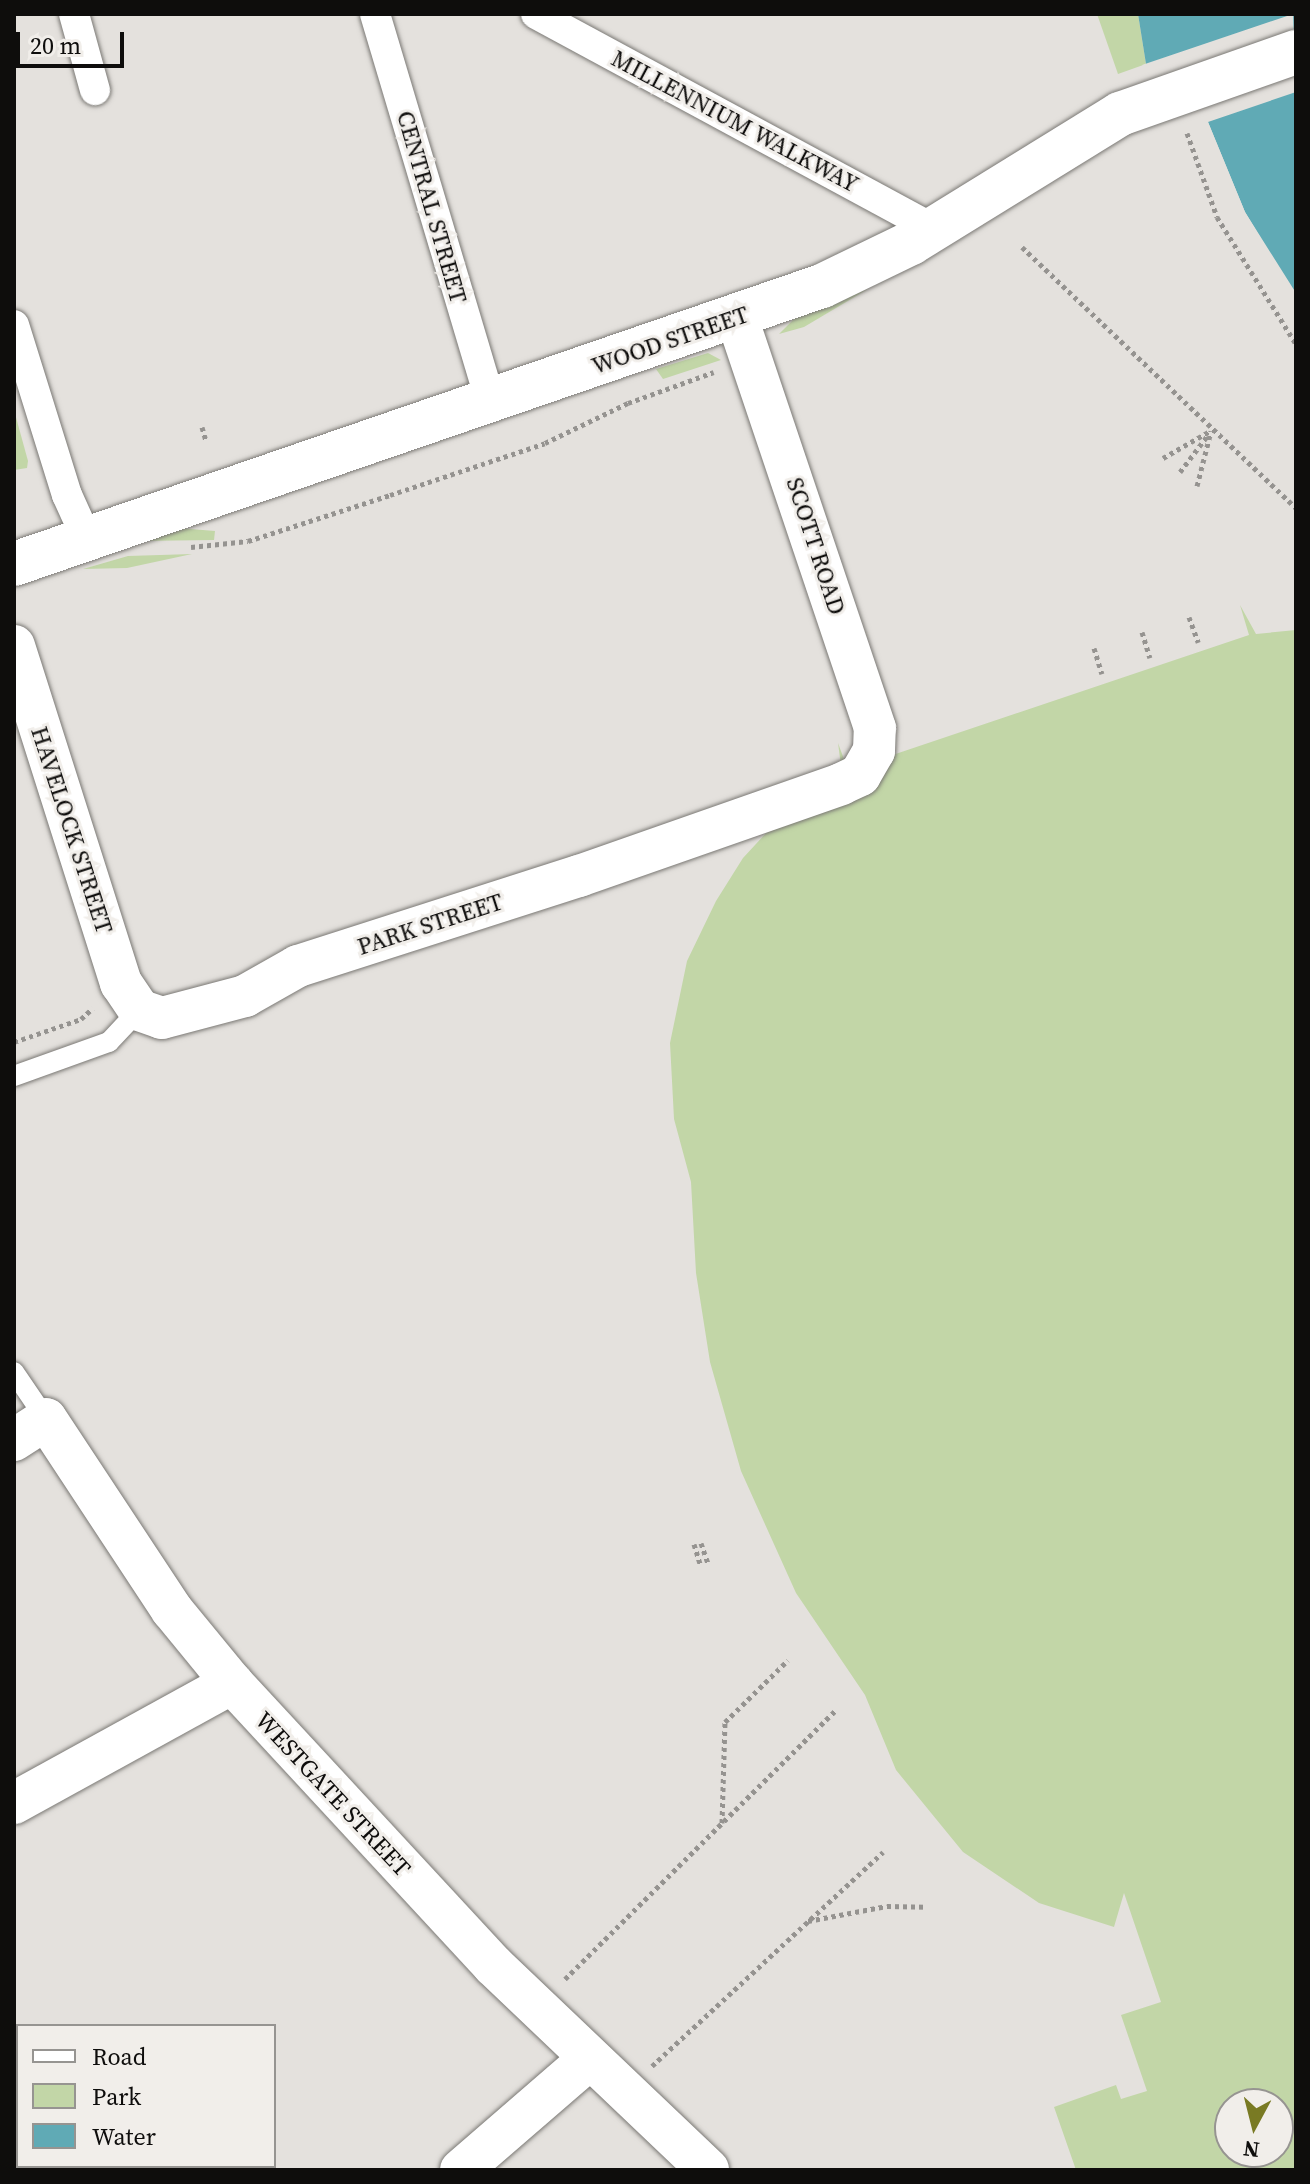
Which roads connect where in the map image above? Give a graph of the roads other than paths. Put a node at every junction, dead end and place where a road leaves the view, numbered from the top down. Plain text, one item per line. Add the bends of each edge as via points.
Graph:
1 (74, 14) edge
2 (375, 14) edge
3 (536, 14) edge
4 (1296, 52) edge
5 (95, 90) dead end
6 (933, 229) junction
7 (737, 318) junction
8 (14, 325) edge
9 (490, 400) junction
10 (86, 537) junction
11 (14, 564) edge
12 (14, 646) edge
13 (860, 775) joint
14 (139, 1010) junction
15 (14, 1076) edge
16 (14, 1372) edge
17 (30, 1430) edge
18 (232, 1683) junction
19 (14, 1803) edge
20 (588, 2060) junction
21 (476, 2166) edge
22 (708, 2170) edge

1 - 5 street
2 - 9 street, CENTRAL STREET
3 - 6 street, MILLENNIUM WALKWAY
4 - 6 street, WOOD STREET via 1156,99
6 - 7 street, WOOD STREET via 822,286
7 - 9 street, WOOD STREET
7 - 13 street, SCOTT ROAD via 875,728 874,751
8 - 10 street via 67,495
9 - 10 street, WOOD STREET
10 - 11 street, WOOD STREET
12 - 14 street, HAVELOCK STREET via 113,960
13 - 14 street, PARK STREET via 579,876 298,966 245,996 178,1017
14 - 15 lane via 109,1042
16 - 17 lane, WESTGATE STREET
17 - 18 street, WESTGATE STREET
18 - 19 street
18 - 20 street, WESTGATE STREET via 347,1813
20 - 21 street
20 - 22 street, WESTGATE STREET via 628,2089

